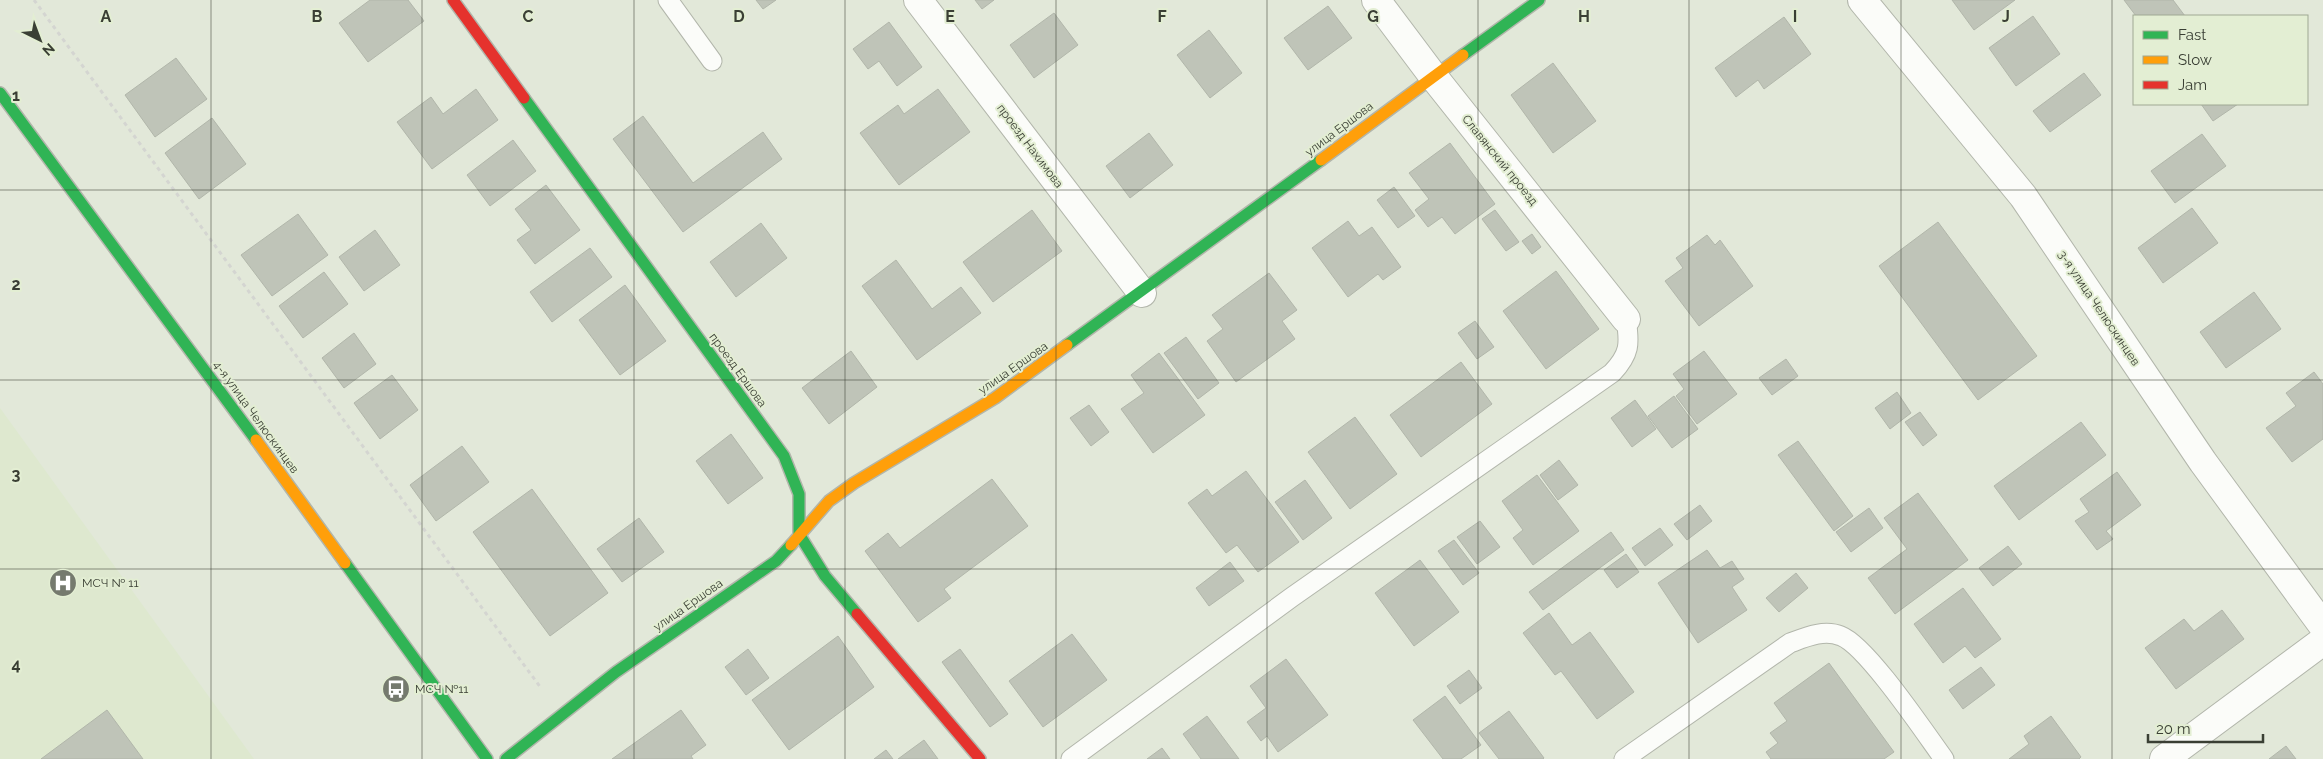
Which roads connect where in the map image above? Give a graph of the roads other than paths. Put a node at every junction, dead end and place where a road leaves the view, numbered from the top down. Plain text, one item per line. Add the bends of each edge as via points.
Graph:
1 (453, 0) edge
2 (668, 0) edge
3 (918, 0) edge
4 (1376, 0) edge
5 (1539, 0) edge
6 (1862, 0) edge
7 (712, 61) dead end
8 (1433, 76) junction
9 (0, 93) edge
10 (1142, 292) junction
11 (1626, 319) joint
12 (800, 534) junction
13 (2323, 626) edge
14 (2323, 641) edge
15 (487, 759) edge
16 (506, 759) edge
17 (980, 759) edge
18 (1071, 759) edge
19 (1624, 759) edge
20 (1944, 759) edge
21 (2164, 759) edge

1 - 12 street, проезд Ершова via 784,456 800,494
2 - 7 lane
3 - 10 street, проезд Нахимова
4 - 8 street, Славянский проезд
5 - 8 street, улица Ершова
6 - 13 street, 3-я улица Челюскинцев via 2023,196 2203,462
8 - 10 street, улица Ершова
8 - 11 street, Славянский проезд
9 - 15 street, 4-я улица Челюскинцев
10 - 12 street, улица Ершова via 995,398 854,483 829,501
11 - 18 lane via 1629,339 1625,360 1612,373 1292,597
12 - 16 street, улица Ершова via 776,561 616,672
12 - 17 street via 826,576
14 - 21 street
19 - 20 lane via 1790,643 1814,634 1841,636 1866,655

